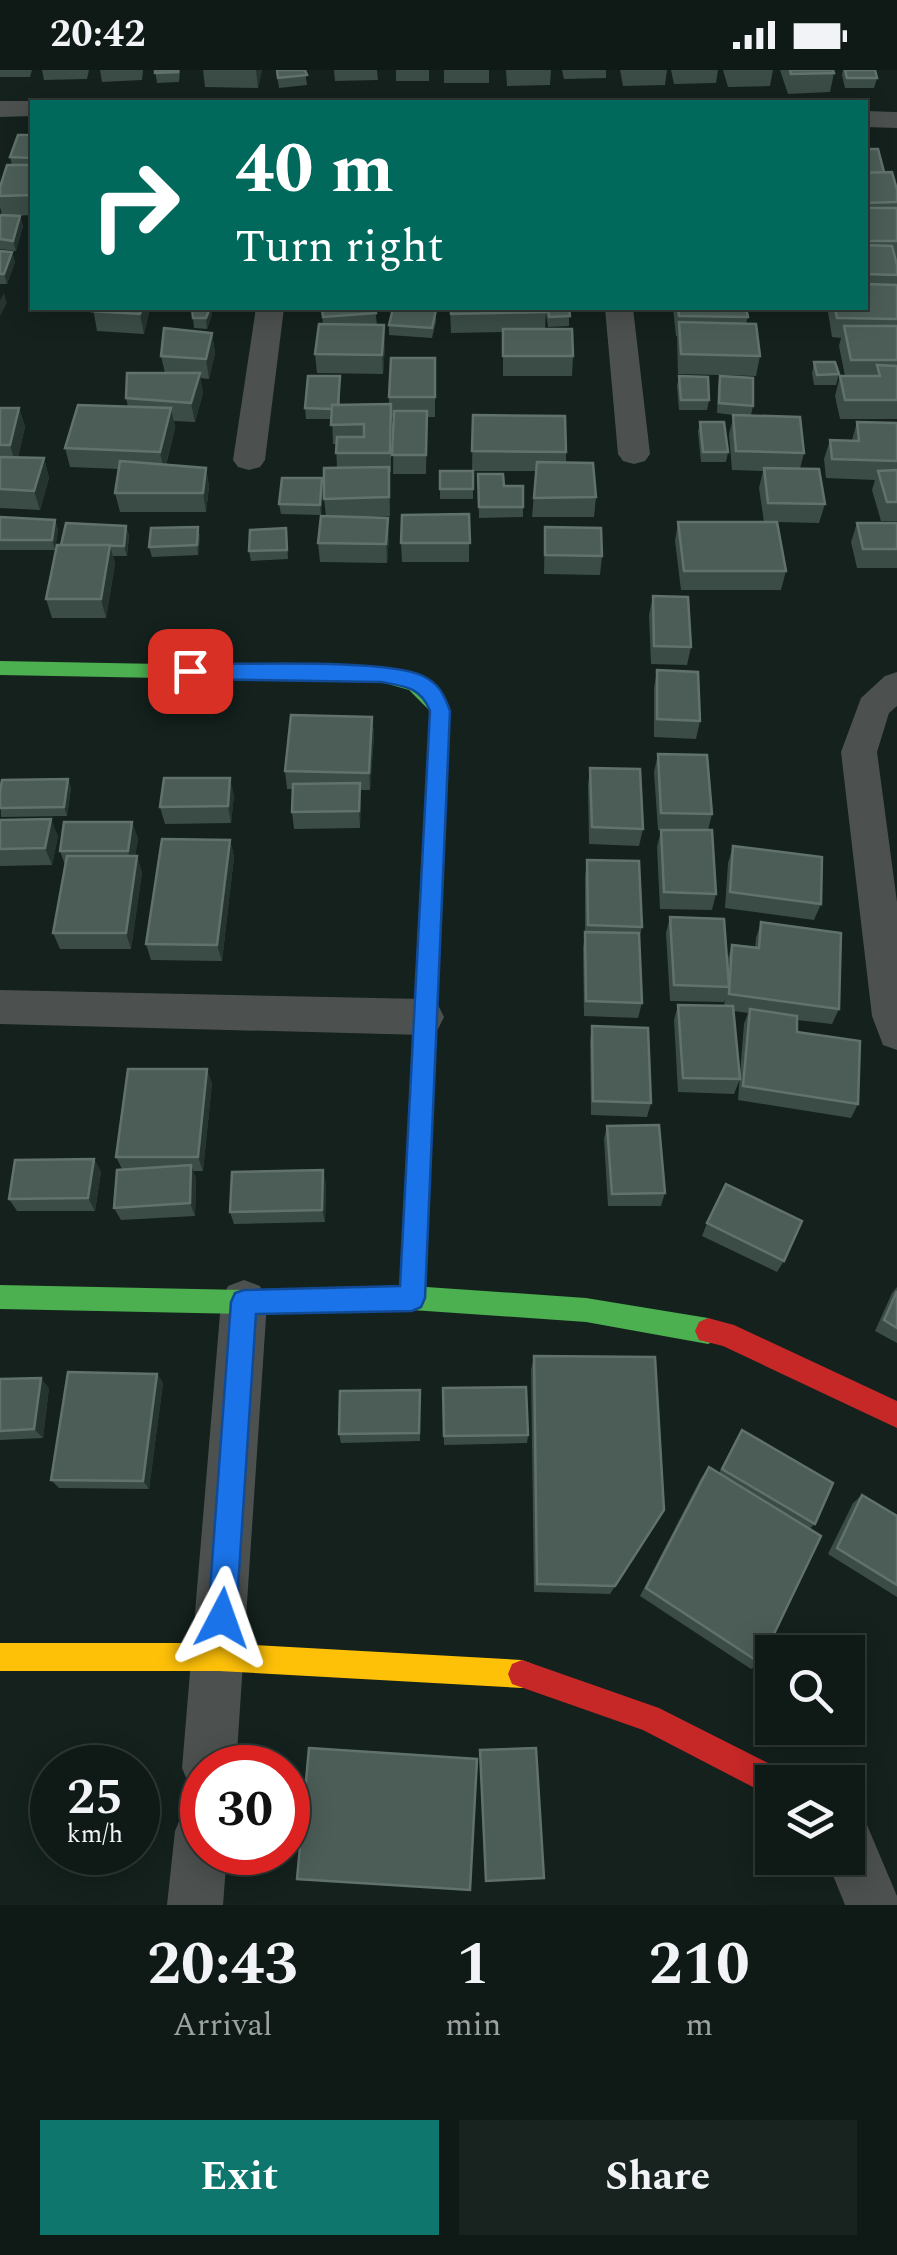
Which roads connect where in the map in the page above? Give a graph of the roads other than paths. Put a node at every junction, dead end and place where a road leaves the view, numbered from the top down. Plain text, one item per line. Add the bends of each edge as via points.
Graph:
1 (0, 109) edge
2 (30, 110) edge
3 (868, 119) edge
4 (897, 120) edge
5 (270, 310) edge
6 (618, 310) edge
7 (634, 454) dead end
8 (249, 460) dead end
9 (0, 668) edge
10 (897, 685) edge
11 (0, 1007) edge
12 (424, 1017) junction
13 (897, 1032) edge
14 (0, 1297) edge
15 (412, 1298) junction
16 (244, 1302) junction
17 (897, 1415) edge
18 (0, 1656) edge
19 (219, 1658) junction
20 (210, 1745) edge
21 (755, 1773) edge
22 (198, 1875) edge
23 (861, 1875) edge
24 (196, 1905) edge
25 (874, 1905) edge

1 - 2 street
3 - 4 street
5 - 8 street
6 - 7 street
9 - 12 street via 381,675 414,680 433,692 440,711
10 - 13 street via 873,707 859,752
11 - 12 street
12 - 15 street
14 - 16 street
15 - 16 street
15 - 17 street via 586,1310 725,1334
16 - 19 street
18 - 19 street
19 - 20 street
19 - 21 street via 516,1672 649,1718
22 - 24 street
23 - 25 street

